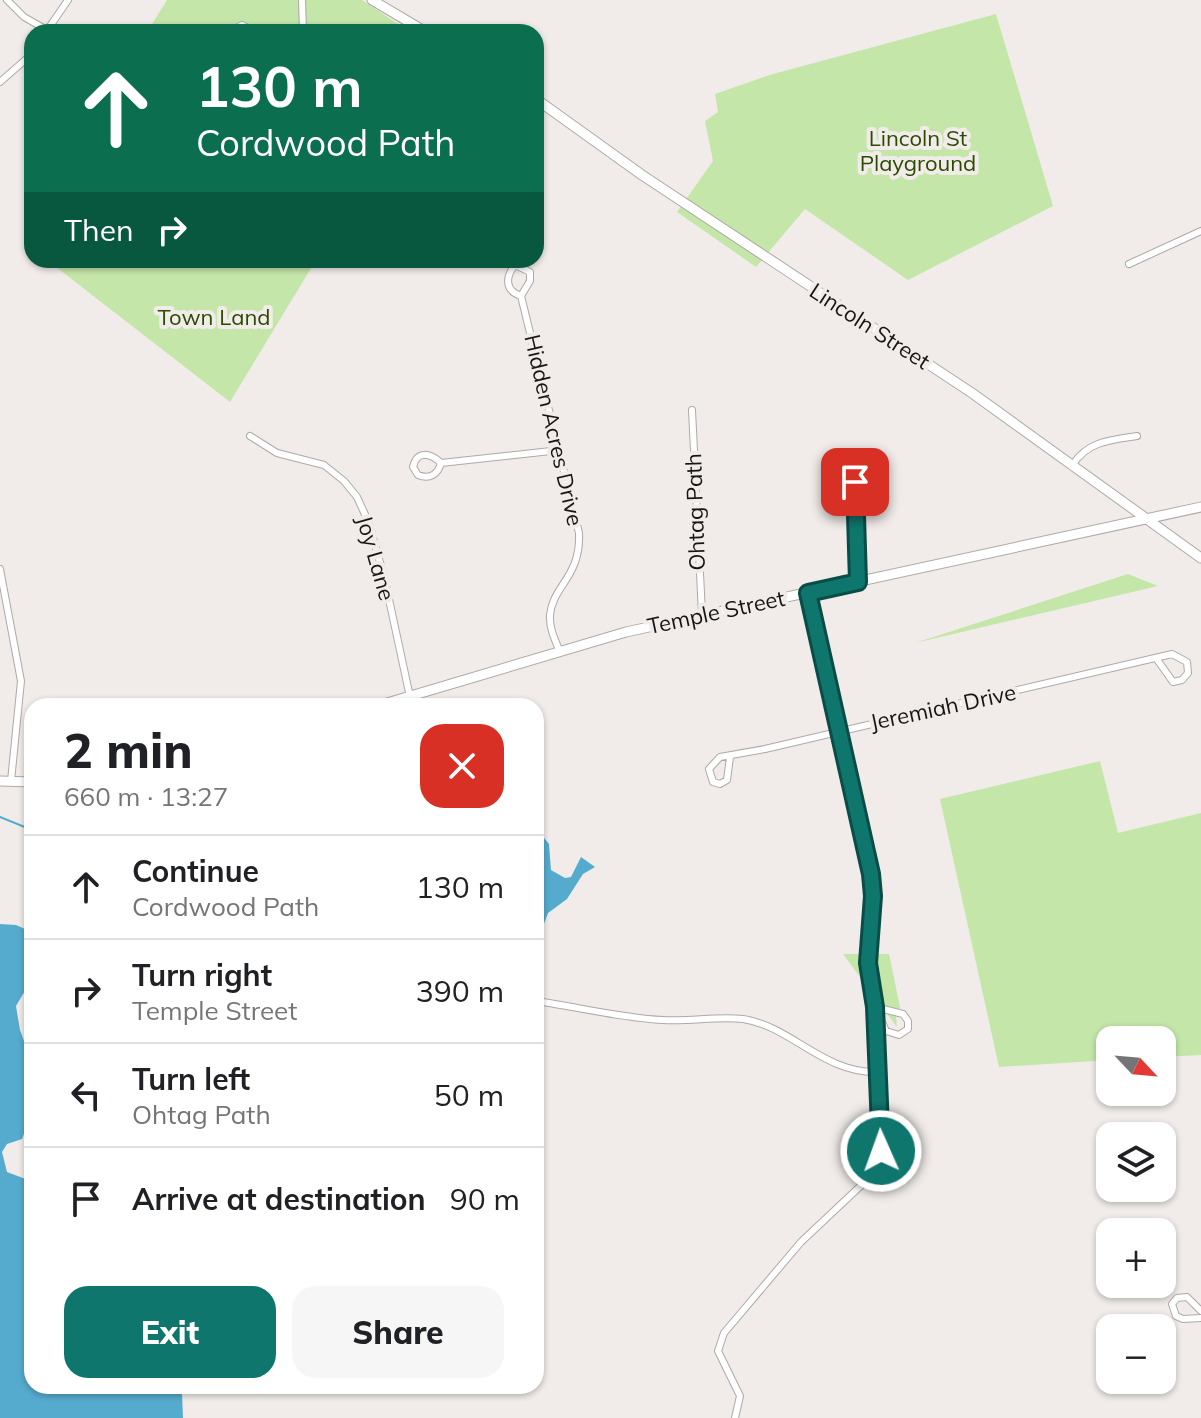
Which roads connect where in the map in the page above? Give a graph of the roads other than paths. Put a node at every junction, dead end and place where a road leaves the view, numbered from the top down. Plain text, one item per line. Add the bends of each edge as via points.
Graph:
1 (7, 0) edge
2 (68, 0) edge
3 (302, 0) edge
4 (372, 0) edge
5 (35, 24) edge
6 (51, 24) edge
7 (303, 24) edge
8 (412, 24) edge
9 (24, 61) edge
10 (0, 82) edge
11 (544, 105) edge
12 (1201, 231) edge
13 (1129, 264) dead end
14 (513, 268) edge
15 (521, 268) edge
16 (521, 296) junction
17 (692, 410) dead end
18 (250, 436) dead end
19 (1137, 436) dead end
20 (560, 450) junction
21 (441, 463) junction
22 (1073, 464) junction
23 (855, 482) dead end
24 (1201, 507) edge
25 (1150, 519) junction
26 (1201, 558) edge
27 (0, 569) edge
28 (858, 582) junction
29 (808, 593) junction
30 (702, 614) junction
31 (560, 652) junction
32 (1156, 658) junction
33 (410, 697) junction
34 (406, 698) edge
35 (838, 730) junction
36 (730, 757) junction
37 (0, 781) edge
38 (11, 781) junction
39 (24, 782) edge
40 (544, 1002) edge
41 (875, 1007) junction
42 (878, 1072) junction
43 (1201, 1311) edge
44 (1201, 1318) edge
45 (735, 1418) edge

1 - 5 street
2 - 6 street
3 - 7 street
4 - 8 main road
9 - 10 street
11 - 22 main road, Lincoln Street
12 - 13 street
14 - 16 street, Hidden Acres Drive via 507,283
15 - 16 street, Hidden Acres Drive via 530,272 530,281
16 - 20 street, Hidden Acres Drive
17 - 30 street, Ohtag Path
18 - 33 street, Joy Lane via 277,453 324,465 357,497 384,576
19 - 22 street via 1095,444
20 - 21 street
20 - 31 street, Hidden Acres Drive via 579,547 573,573 550,613
21 - 21 street via 428,477 413,467 425,454
22 - 25 main road, Lincoln Street
23 - 28 street
24 - 25 main road, Temple Street
25 - 26 main road, Lincoln Street
25 - 28 main road, Temple Street
27 - 38 street via 21,681
28 - 29 main road, Temple Street
29 - 30 main road, Temple Street
29 - 35 street
30 - 31 main road, Temple Street
31 - 33 main road, Temple Street
32 - 32 street, Jeremiah Drive via 1181,656 1188,673 1173,682
32 - 35 street, Jeremiah Drive
33 - 34 main road, Temple Street
35 - 36 street, Jeremiah Drive
35 - 41 street via 871,874 868,963
36 - 36 street via 727,780 713,782 711,764
37 - 38 main road
38 - 39 main road
40 - 42 street via 663,1020 744,1019 835,1064 859,1073
41 - 41 street via 903,1014 908,1029 899,1035 886,1031
41 - 42 street
42 - 45 street via 882,1145 872,1173 801,1242 719,1343 720,1359 740,1396
43 - 44 street via 1187,1297 1172,1304 1176,1316

